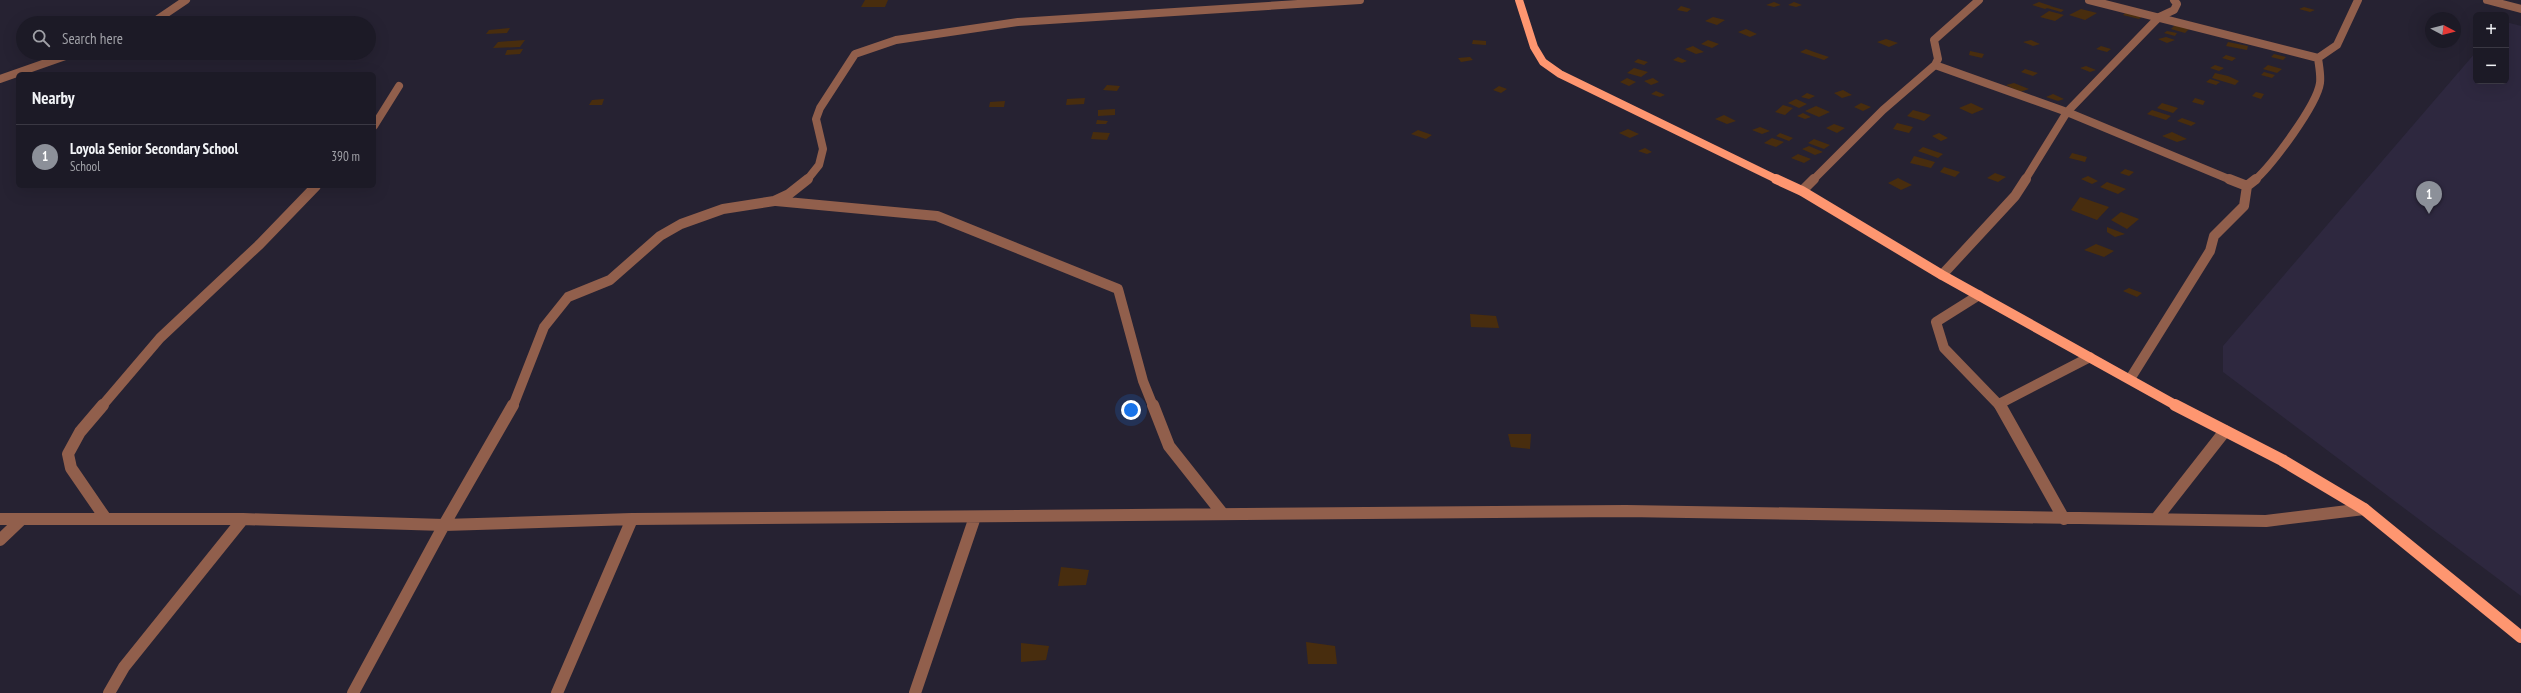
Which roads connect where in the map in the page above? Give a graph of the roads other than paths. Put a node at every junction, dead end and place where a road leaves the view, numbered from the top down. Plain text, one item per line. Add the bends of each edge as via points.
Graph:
1 (186, 0) edge
2 (1360, 0) edge
3 (1519, 0) edge
4 (1979, 0) edge
5 (2089, 0) edge
6 (2174, 0) edge
7 (2358, 0) edge
8 (2487, 0) edge
9 (2519, 0) edge
10 (2519, 8) edge
11 (162, 16) edge
12 (2159, 17) junction
13 (2318, 58) junction
14 (54, 60) edge
15 (1936, 65) junction
16 (20, 72) edge
17 (16, 73) edge
18 (0, 79) edge
19 (399, 86) dead end
20 (2067, 112) junction
21 (376, 123) edge
22 (2247, 186) junction
23 (314, 188) edge
24 (1802, 191) junction
25 (774, 201) junction
26 (1942, 274) junction
27 (1979, 295) junction
28 (2090, 357) junction
29 (2130, 379) junction
30 (1999, 404) junction
31 (2225, 431) junction
32 (2364, 509) junction
33 (1222, 513) junction
34 (975, 517) junction
35 (0, 519) edge
36 (22, 519) junction
37 (106, 519) junction
38 (244, 519) junction
39 (632, 519) junction
40 (2064, 519) junction
41 (2156, 519) junction
42 (444, 525) junction
43 (0, 540) edge
44 (2521, 637) edge
45 (109, 693) edge
46 (353, 693) edge
47 (557, 693) edge
48 (915, 693) edge

1 - 11 street
2 - 25 street via 1018,22 896,40 855,54 820,108 816,119 823,149 819,165 805,182
3 - 24 main road via 1534,47 1543,62 1560,74
4 - 15 street via 1934,40 1938,58
5 - 12 street
6 - 12 street via 2177,6
7 - 13 street via 2337,45
8 - 10 street
9 - 10 street
12 - 13 street
12 - 20 street
13 - 22 street via 2320,83 2315,96 2295,130 2265,171
14 - 16 street
15 - 20 street
15 - 24 street via 1883,110
17 - 18 street
19 - 21 street
20 - 22 street
20 - 26 street via 2015,196
22 - 29 street via 2244,206 2214,236 2210,251
23 - 37 street via 260,244 160,338 80,432 68,454 71,468
24 - 26 main road
25 - 33 street via 937,216 1118,289 1142,381 1169,446
25 - 42 street via 723,209 681,224 660,236 610,280 568,297 544,327 512,408
26 - 27 main road
27 - 28 main road
27 - 30 street via 1936,322 1944,348
28 - 29 main road
28 - 30 street
29 - 31 main road
30 - 40 street
31 - 32 main road via 2282,460
31 - 41 street
32 - 41 street via 2266,521
32 - 44 main road
33 - 34 street
33 - 40 street via 1626,511
34 - 39 street
34 - 48 street
35 - 36 street
36 - 37 street
36 - 43 street
37 - 38 street
38 - 42 street
38 - 45 street via 124,667
39 - 42 street
39 - 47 street
40 - 41 street
42 - 46 street

